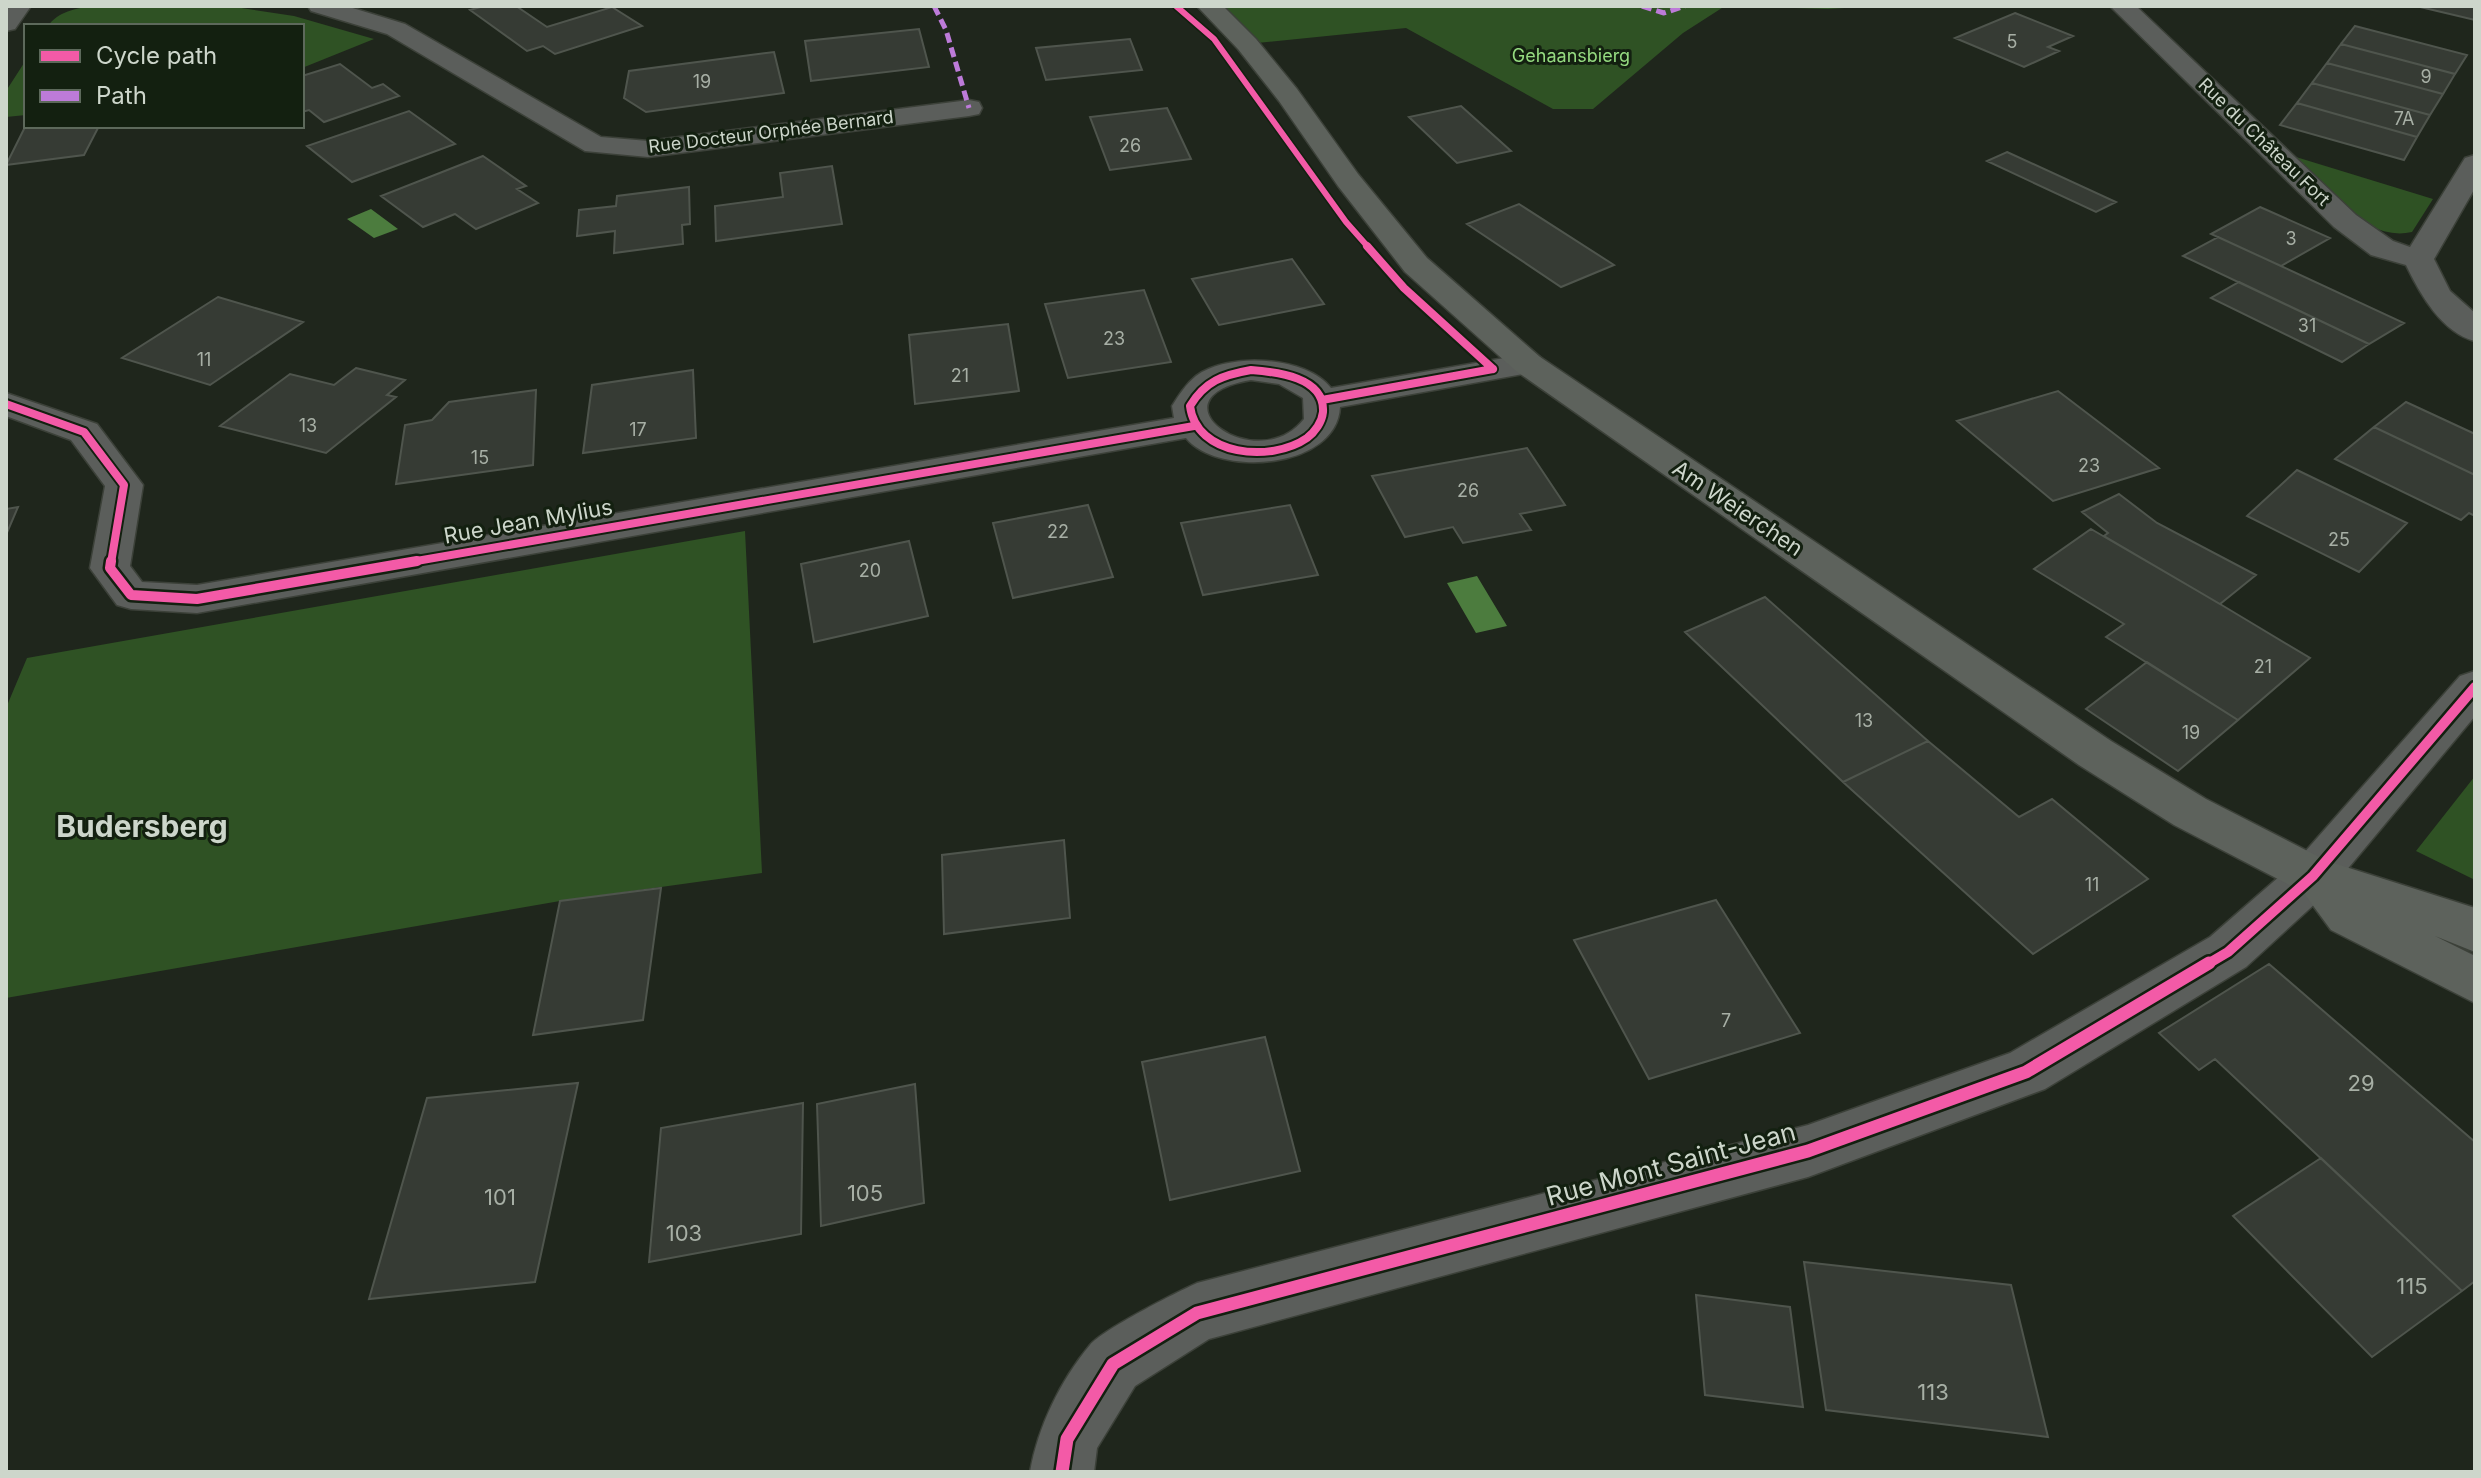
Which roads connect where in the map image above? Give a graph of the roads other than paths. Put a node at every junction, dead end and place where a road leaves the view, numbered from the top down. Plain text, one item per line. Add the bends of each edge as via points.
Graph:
1 (19, 6) edge
2 (320, 6) edge
3 (2122, 6) edge
4 (1211, 7) edge
5 (6, 24) edge
6 (969, 108) dead end
7 (2474, 167) edge
8 (2418, 259) junction
9 (2475, 331) edge
10 (1528, 364) junction
11 (1322, 400) junction
12 (6, 404) edge
13 (1194, 426) junction
14 (2475, 687) edge
15 (2313, 876) junction
16 (2475, 931) edge
17 (2475, 981) edge
18 (1062, 1472) edge

1 - 5 street
2 - 6 street, Rue Docteur Orphée Bernard via 396,29 595,145 648,149
3 - 8 street, Rue du Château Fort via 2345,221 2382,248
4 - 10 main road, Am Weierchen via 1247,44 1416,265
7 - 8 street
8 - 9 street via 2437,296
10 - 11 street
10 - 15 main road, Am Weierchen via 2095,753 2190,812
11 - 13 street via 1322,420 1307,438 1278,450 1244,451 1214,443
11 - 13 street via 1306,383 1281,373 1251,370 1222,375 1200,388 1190,406
12 - 13 street, Rue Jean Mylius via 84,432 124,485 110,568 131,595 197,599
14 - 15 street, Rue Mont Saint-Jean
15 - 16 main road
15 - 17 main road via 2348,915
15 - 18 street, Rue Mont Saint-Jean via 2228,952 2026,1072 1808,1151 1197,1313 1113,1364 1067,1439

